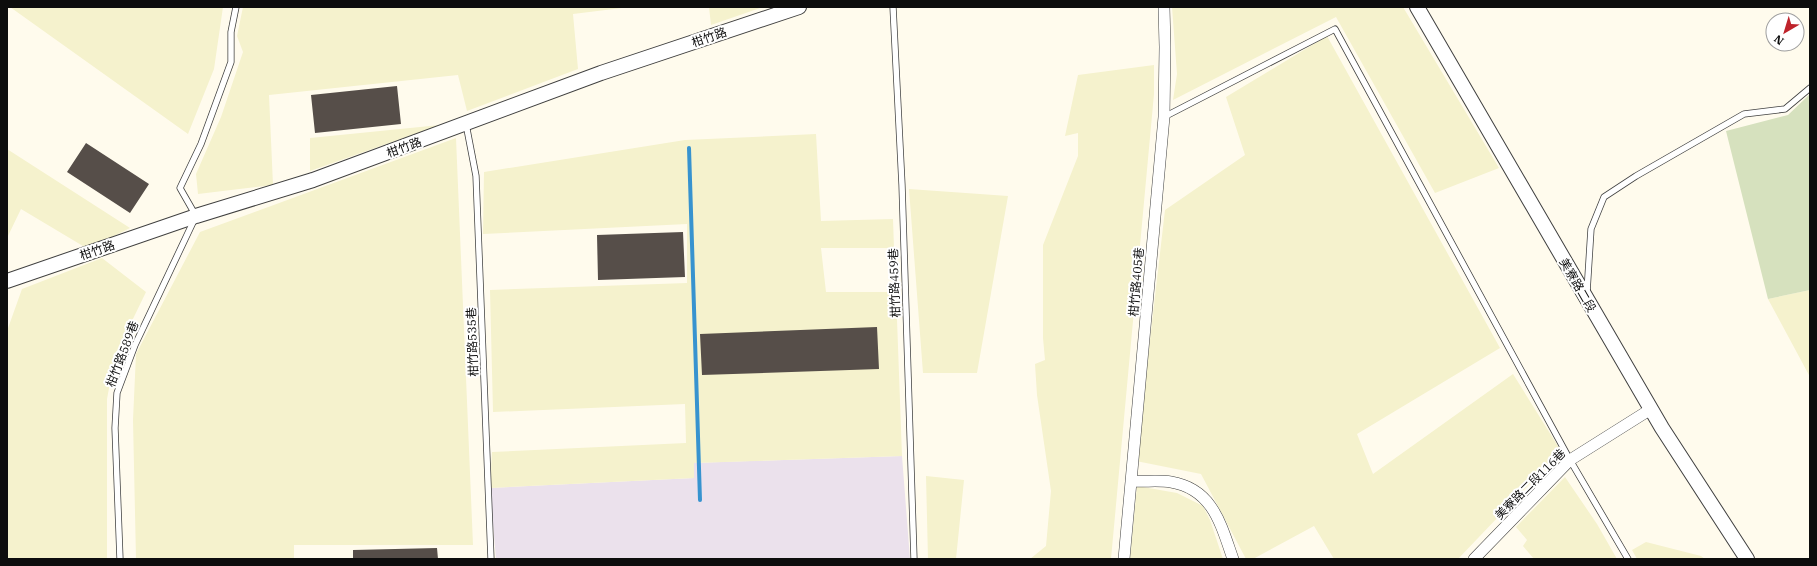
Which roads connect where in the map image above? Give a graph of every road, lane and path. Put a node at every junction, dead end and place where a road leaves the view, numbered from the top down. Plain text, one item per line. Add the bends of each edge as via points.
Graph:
1 (236, 7) edge
2 (799, 7) edge
3 (893, 7) edge
4 (1164, 7) edge
5 (1417, 7) edge
6 (1810, 88) edge
7 (1164, 118) junction
8 (466, 124) junction
9 (196, 216) junction
10 (7, 281) edge
11 (1586, 300) junction
12 (1650, 409) junction
13 (1570, 460) junction
14 (1131, 481) junction
15 (120, 559) edge
16 (492, 559) edge
17 (914, 559) edge
18 (1124, 559) edge
19 (1233, 559) edge
20 (1474, 559) edge
21 (1628, 559) edge
22 (1747, 559) edge

1 - 9 lane via 231,32 231,62 201,144 180,188
2 - 8 street, 柑竹路 via 601,73
3 - 17 lane, 柑竹路459巷 via 902,185
4 - 7 street, 柑竹路405巷
5 - 11 street, 美寮路二段
6 - 11 lane via 1784,109 1744,114 1604,197 1591,229
7 - 13 lane via 1335,29
7 - 14 street, 柑竹路405巷
8 - 9 street, 柑竹路 via 313,180
8 - 16 lane, 柑竹路535巷 via 476,176
9 - 10 street, 柑竹路
9 - 15 lane, 柑竹路589巷 via 135,345 118,393 115,428
11 - 12 street, 美寮路二段
12 - 13 street, 美寮路二段116巷
12 - 22 street, 美寮路二段
13 - 20 street, 美寮路二段116巷
13 - 21 lane
14 - 18 street, 柑竹路405巷
14 - 19 street via 1171,482 1190,488 1217,514

